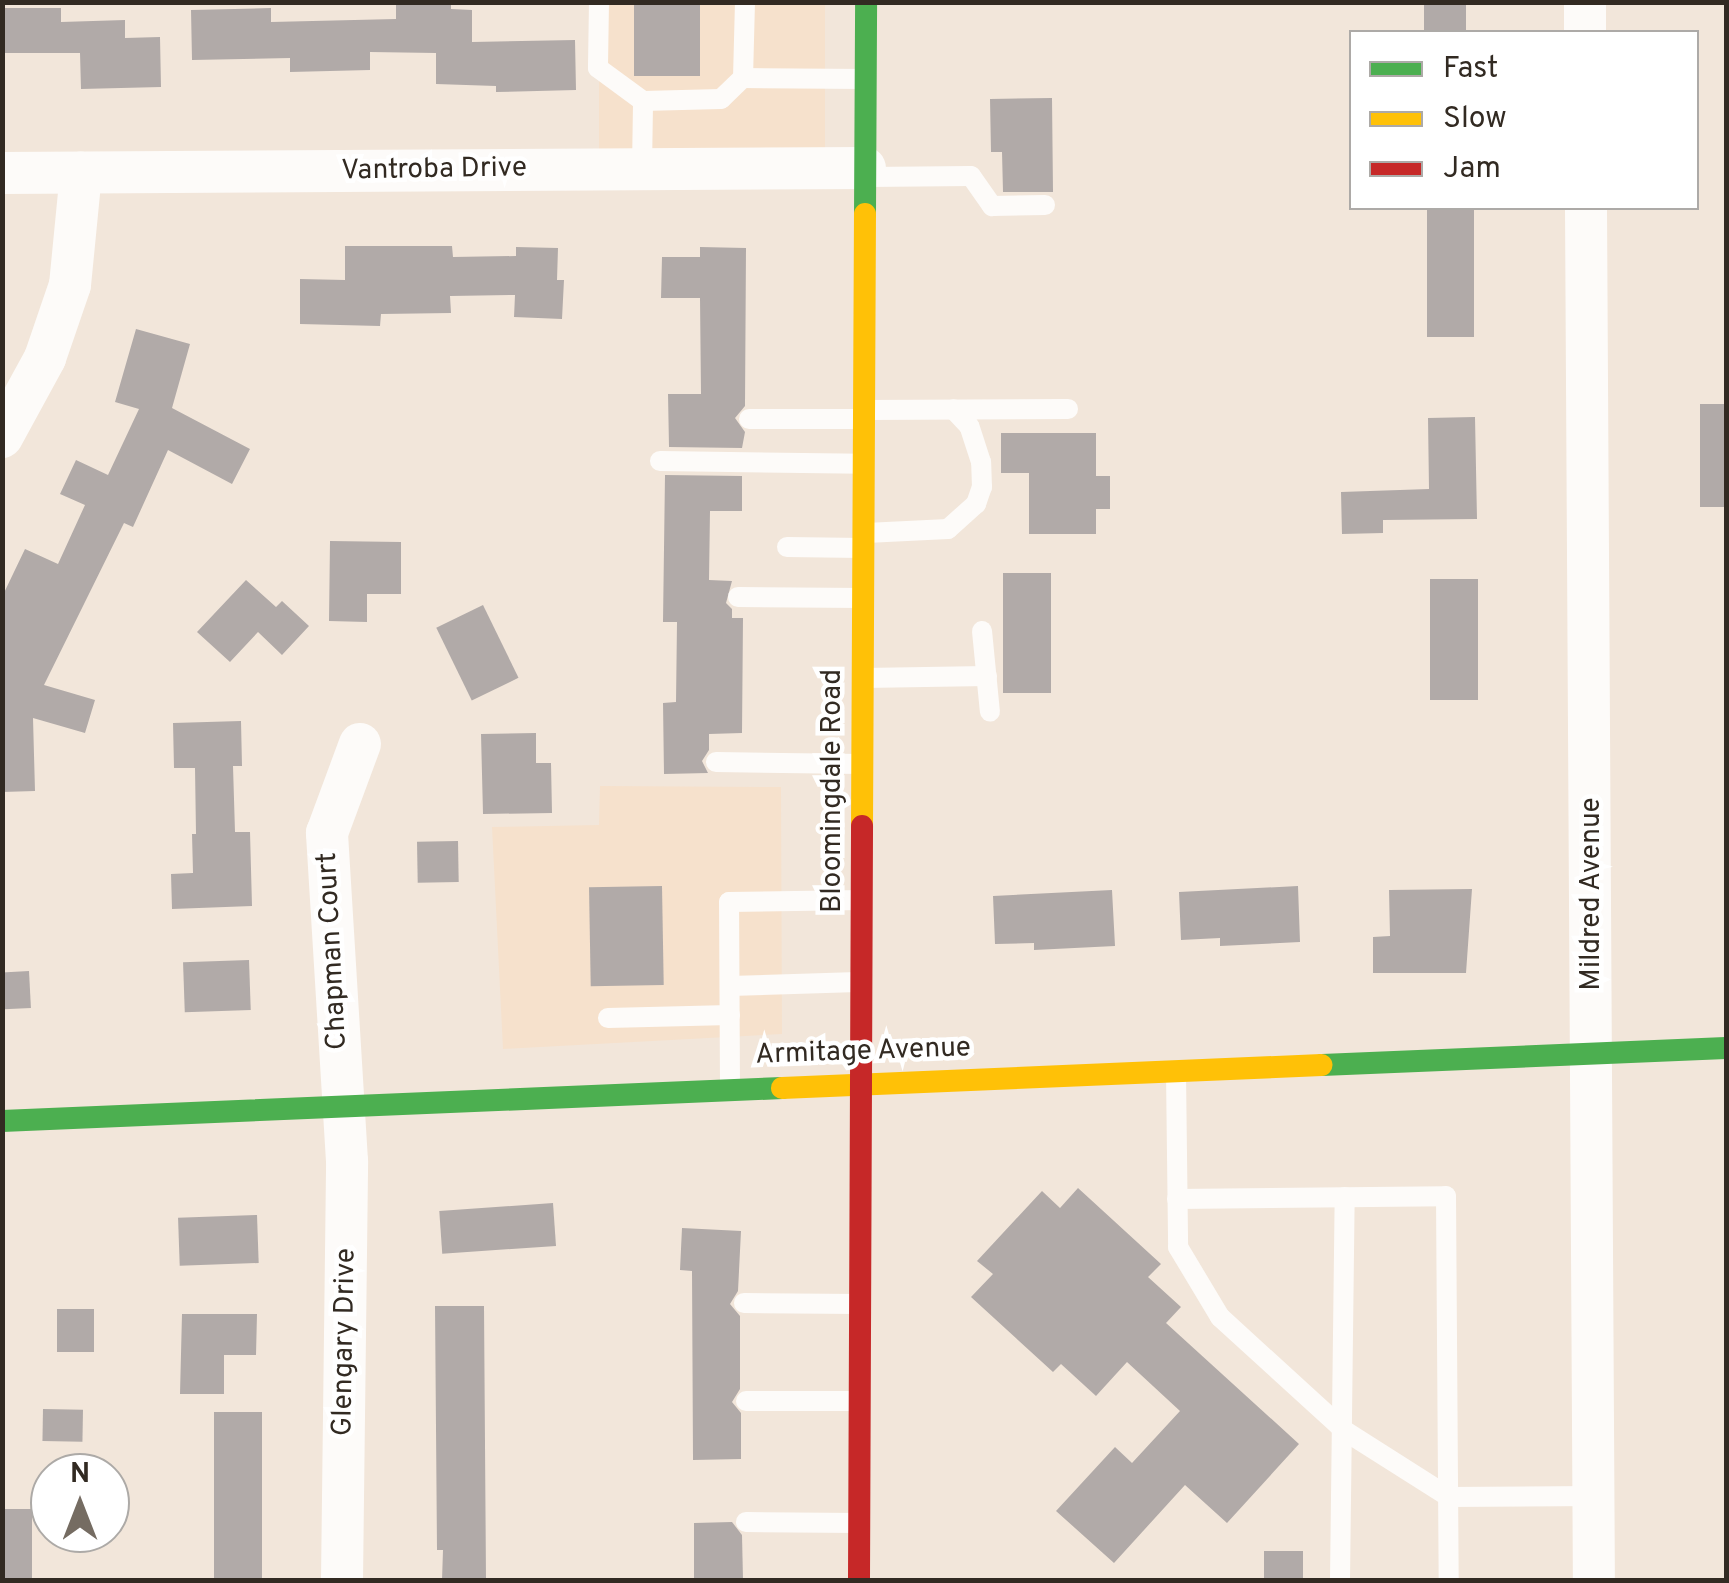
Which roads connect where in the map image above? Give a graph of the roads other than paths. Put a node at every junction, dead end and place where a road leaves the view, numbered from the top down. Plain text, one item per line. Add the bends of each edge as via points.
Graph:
1 (599, 2) edge
2 (745, 2) edge
3 (866, 2) edge
4 (1585, 2) edge
5 (1585, 30) edge
6 (743, 78) junction
7 (865, 79) junction
8 (643, 101) junction
9 (642, 168) junction
10 (2, 173) edge
11 (865, 173) junction
12 (81, 174) junction
13 (1046, 205) dead end
14 (1586, 210) edge
15 (953, 409) junction
16 (1068, 409) dead end
17 (864, 415) junction
18 (748, 419) dead end
19 (2, 437) edge
20 (660, 462) dead end
21 (864, 464) junction
22 (864, 540) junction
23 (788, 548) dead end
24 (738, 597) dead end
25 (864, 598) junction
26 (982, 631) dead end
27 (987, 676) junction
28 (863, 678) junction
29 (990, 712) dead end
30 (360, 744) dead end
31 (716, 762) dead end
32 (863, 764) junction
33 (863, 900) junction
34 (862, 982) junction
35 (730, 986) junction
36 (730, 1015) junction
37 (608, 1018) dead end
38 (1726, 1048) edge
39 (1593, 1054) junction
40 (1176, 1072) junction
41 (862, 1082) junction
42 (730, 1087) junction
43 (341, 1105) junction
44 (2, 1121) edge
45 (1346, 1197) junction
46 (1178, 1199) junction
47 (744, 1303) dead end
48 (861, 1304) junction
49 (746, 1401) dead end
50 (860, 1402) junction
51 (1344, 1431) junction
52 (1594, 1496) junction
53 (1448, 1498) junction
54 (746, 1522) dead end
55 (860, 1523) junction
56 (342, 1580) edge
57 (859, 1580) edge
58 (1340, 1580) edge
59 (1449, 1580) edge
60 (1594, 1580) edge

1 - 8 lane via 598,68
2 - 6 lane
3 - 7 street, Bloomingdale Road
4 - 5 street
6 - 7 lane
6 - 8 lane via 721,98
7 - 11 street, Bloomingdale Road
8 - 9 lane
9 - 11 street, Vantroba Drive
9 - 12 street, Vantroba Drive
10 - 12 street, Vantroba Drive
11 - 13 lane via 971,176 992,206
11 - 17 street, Bloomingdale Road
12 - 19 street via 64,302 45,358
14 - 39 street, Mildred Avenue
15 - 16 lane
15 - 17 lane
15 - 22 lane via 969,426 981,462 976,504 948,529
17 - 18 lane
17 - 21 street, Bloomingdale Road
20 - 21 lane
21 - 22 street, Bloomingdale Road
22 - 23 lane
22 - 25 street, Bloomingdale Road
24 - 25 lane
25 - 28 street, Bloomingdale Road
26 - 27 lane
27 - 28 lane
27 - 29 lane
28 - 32 street, Bloomingdale Road
30 - 43 street, Chapman Court via 327,833
31 - 32 lane
32 - 33 street, Bloomingdale Road
33 - 34 street, Bloomingdale Road
33 - 35 lane via 729,902
34 - 35 lane
34 - 41 street, Bloomingdale Road
35 - 36 lane
36 - 37 lane
36 - 42 lane
38 - 39 street, Armitage Avenue
39 - 40 street, Armitage Avenue
39 - 52 street, Mildred Avenue
40 - 41 street, Armitage Avenue
40 - 46 lane
41 - 42 street, Armitage Avenue
41 - 48 street, Bloomingdale Road
42 - 43 street, Armitage Avenue
43 - 44 street, Armitage Avenue
43 - 56 street, Glengary Drive via 347,1161
45 - 46 lane
45 - 51 lane
45 - 53 lane via 1446,1196
46 - 51 lane via 1178,1247 1220,1317
47 - 48 lane
48 - 50 street, Bloomingdale Road
49 - 50 lane
50 - 55 street, Bloomingdale Road
51 - 53 lane
51 - 58 lane
52 - 53 lane
52 - 60 street, Mildred Avenue
53 - 59 lane
54 - 55 lane
55 - 57 street, Bloomingdale Road

